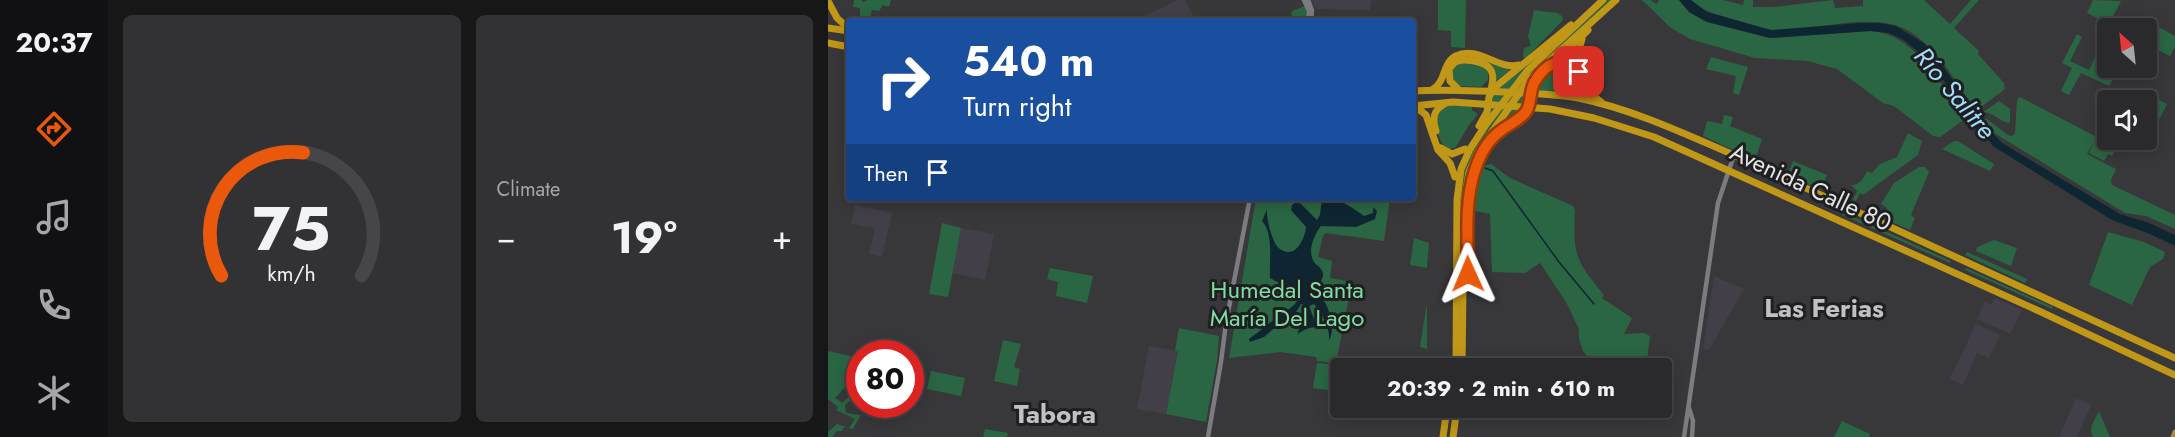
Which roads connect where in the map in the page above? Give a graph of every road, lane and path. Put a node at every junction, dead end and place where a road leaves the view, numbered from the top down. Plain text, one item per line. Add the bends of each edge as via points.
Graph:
1 (1306, 0) edge
2 (1617, 0) edge
3 (828, 1) edge
4 (1600, 3) edge
5 (1601, 14) junction
6 (1310, 18) edge
7 (846, 27) edge
8 (828, 28) edge
9 (846, 30) edge
10 (1587, 30) junction
11 (828, 45) edge
12 (846, 46) edge
13 (1526, 63) junction
14 (1552, 63) junction
15 (1458, 89) junction
16 (1430, 90) junction
17 (1416, 92) edge
18 (1490, 93) junction
19 (1554, 95) junction
20 (1454, 102) junction
21 (1416, 107) edge
22 (1611, 107) junction
23 (1416, 108) edge
24 (1465, 149) junction
25 (1734, 155) junction
26 (1729, 170) junction
27 (1455, 177) junction
28 (1456, 198) junction
29 (1249, 201) edge
30 (1468, 208) junction
31 (1464, 218) junction
32 (1468, 321) junction
33 (1464, 332) junction
34 (1454, 358) edge
35 (1464, 358) edge
36 (1465, 358) edge
37 (2175, 358) edge
38 (2175, 375) edge
39 (1688, 406) junction
40 (1448, 418) edge
41 (1457, 418) edge
42 (1458, 418) edge
43 (2175, 432) edge
44 (1208, 437) edge
45 (1445, 437) edge
46 (1456, 437) edge
47 (1684, 437) edge
48 (1692, 437) edge
49 (2173, 437) edge

1 - 6 main road via 1312,10
2 - 5 highway
3 - 7 highway
4 - 13 highway
4 - 28 highway via 1527,71 1494,113 1465,159
5 - 10 highway
5 - 31 highway via 1533,75 1484,141 1469,172
8 - 9 highway
10 - 14 highway
10 - 22 highway via 1579,48 1580,62 1592,95
11 - 12 highway
13 - 16 highway via 1513,67 1477,54 1461,54 1450,59 1441,82
13 - 18 highway
14 - 19 highway via 1569,62 1580,77 1573,92
14 - 30 highway via 1535,82 1526,113 1494,136 1482,152
15 - 16 highway, Avenida Calle 80
15 - 18 highway via 1450,81 1449,69 1464,60 1491,68 1494,76
15 - 19 highway, Avenida Calle 80
16 - 17 highway, Avenida Calle 80
18 - 24 highway via 1488,112
19 - 22 highway, Avenida Calle 80
20 - 21 highway, Avenida Calle 80
20 - 24 highway via 1439,107 1434,116 1440,146 1452,154
20 - 26 highway, Avenida Calle 80 via 1582,115 1665,141
22 - 25 highway, Avenida Calle 80
23 - 27 highway via 1426,115 1438,150
24 - 27 highway
25 - 26 main road
25 - 37 highway, Avenida Calle 80
26 - 38 highway, Avenida Calle 80
26 - 39 main road via 1720,196
27 - 28 highway
28 - 34 highway
29 - 44 main road
30 - 31 highway
30 - 32 highway
31 - 33 highway
32 - 33 highway
32 - 36 highway
33 - 35 highway
39 - 47 main road
39 - 48 main road via 1693,421
40 - 45 highway
41 - 46 highway
42 - 46 highway
43 - 49 main road

